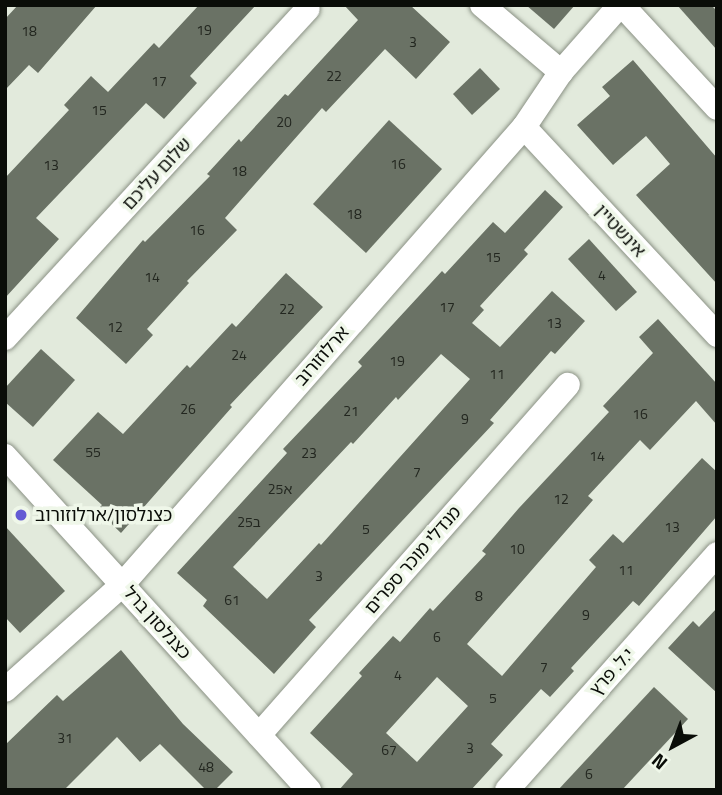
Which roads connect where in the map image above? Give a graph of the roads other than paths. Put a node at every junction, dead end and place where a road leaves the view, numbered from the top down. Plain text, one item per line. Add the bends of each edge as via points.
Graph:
1 (621, 5) edge
2 (491, 8) edge
3 (308, 9) dead end
4 (561, 72) junction
5 (717, 108) edge
6 (524, 127) junction
7 (717, 335) edge
8 (5, 338) edge
9 (568, 385) dead end
10 (5, 456) edge
11 (717, 554) edge
12 (122, 585) junction
13 (5, 690) edge
14 (259, 735) junction
15 (309, 790) edge
16 (507, 790) edge

1 - 4 street, ארלוזורוב
1 - 5 street
2 - 4 street
3 - 8 street, שלום עליכם
4 - 6 street, ארלוזורוב
6 - 7 street, אינשטיין
6 - 12 street, ארלוזורוב
9 - 14 street, מנדלי מוכר ספרים
10 - 12 street, כצנלסון ברל
11 - 16 street, י.ל. פרץ
12 - 13 street, ארלוזורוב
12 - 14 street, כצנלסון ברל
14 - 15 street, כצנלסון ברל

